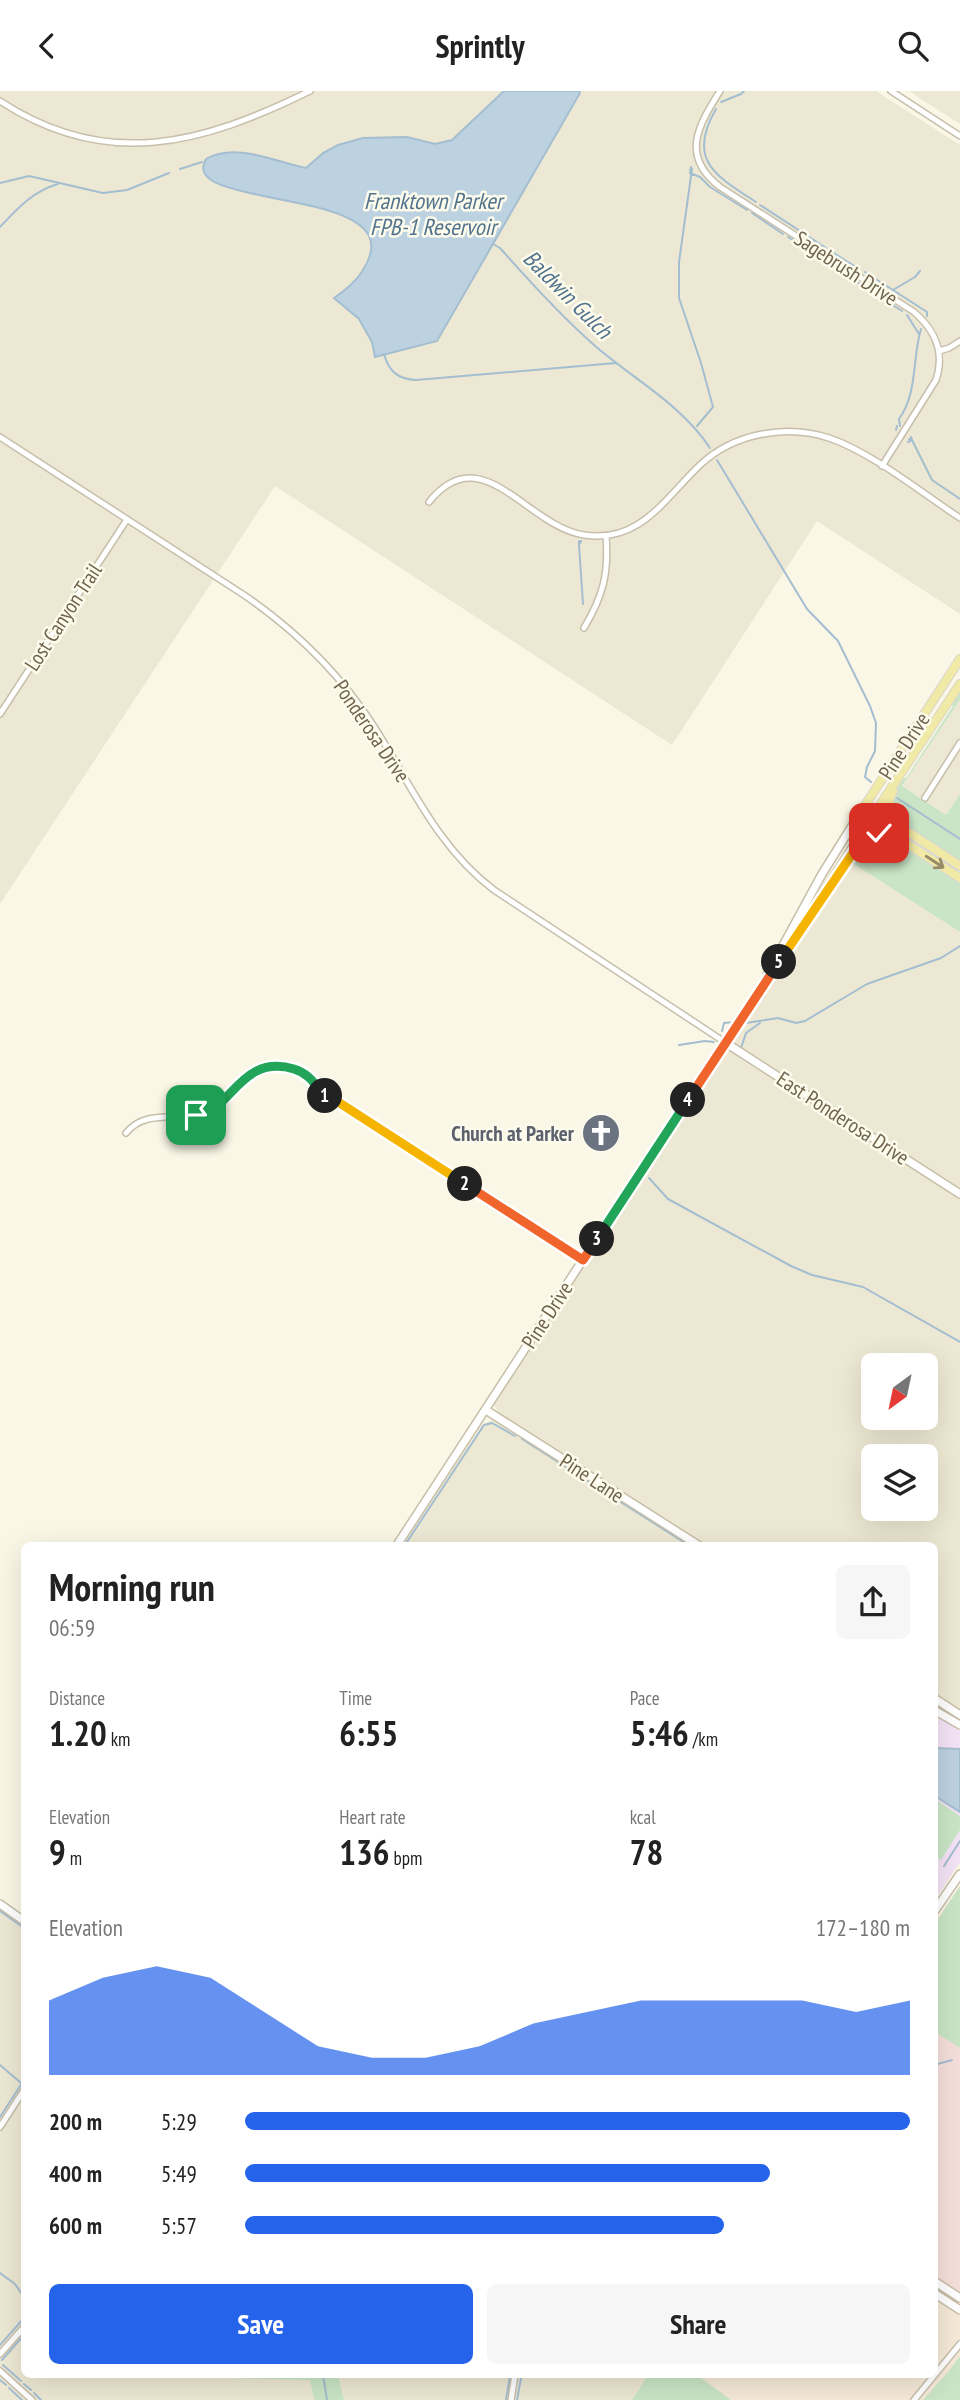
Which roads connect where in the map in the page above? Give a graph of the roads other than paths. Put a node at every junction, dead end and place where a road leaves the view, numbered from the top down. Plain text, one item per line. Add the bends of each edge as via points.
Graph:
1 (310, 91) edge
2 (720, 91) edge
3 (891, 91) edge
4 (0, 101) edge
5 (960, 136) edge
6 (960, 341) edge
7 (939, 351) junction
8 (0, 437) edge
9 (882, 466) junction
10 (429, 502) dead end
11 (960, 518) edge
12 (126, 521) junction
13 (606, 537) junction
14 (583, 628) dead end
15 (960, 659) edge
16 (960, 684) edge
17 (0, 714) edge
18 (960, 743) edge
19 (913, 756) junction
20 (925, 798) dead end
21 (862, 810) junction
22 (872, 816) junction
23 (891, 834) junction
24 (913, 835) junction
25 (960, 866) edge
26 (841, 867) junction
27 (960, 878) edge
28 (766, 979) junction
29 (726, 1043) junction
30 (126, 1133) dead end
31 (960, 1194) edge
32 (583, 1260) junction
33 (486, 1411) junction
34 (399, 1542) edge
35 (693, 1542) edge
36 (938, 1701) edge
37 (938, 1713) edge
38 (960, 1715) edge
39 (960, 1727) edge
40 (960, 1874) edge
41 (0, 1904) edge
42 (938, 1906) edge
43 (21, 1919) edge
44 (21, 2095) edge
45 (0, 2127) edge
46 (938, 2284) edge
47 (938, 2296) edge
48 (960, 2298) edge
49 (960, 2310) edge
50 (21, 2330) edge
51 (960, 2344) edge
52 (0, 2354) edge
53 (0, 2371) edge
54 (938, 2371) edge
55 (515, 2378) edge
56 (932, 2378) edge
57 (32, 2400) edge
58 (511, 2400) edge
59 (914, 2400) edge

1 - 4 street via 205,133 134,144 64,133
2 - 7 street, Sagebrush Drive via 696,138 706,174 914,312 928,327
3 - 5 street
6 - 7 street
7 - 9 street via 933,387
8 - 12 street, Ponderosa Drive
9 - 11 street
9 - 13 street via 844,443 819,435 785,431 750,437 701,464 644,522
10 - 13 street via 452,480 479,478 563,529
12 - 17 street, Lost Canyon Trail
12 - 29 street, Ponderosa Drive via 259,605 318,656 368,718 446,844 475,875
13 - 14 street via 605,583
15 - 21 main road, Pine Drive
16 - 19 main road, Pine Drive
18 - 20 street
19 - 22 main road, Pine Drive
19 - 24 main road via 888,802 893,820
21 - 22 main road
21 - 28 main road, Pine Drive via 809,896
22 - 23 main road
22 - 24 main road
22 - 26 main road, Pine Drive
23 - 26 main road via 864,837
23 -> 27 main road
24 - 25 main road
26 - 28 main road, Pine Drive
28 - 29 main road, Pine Drive
29 - 31 main road, East Ponderosa Drive
29 - 32 main road, Pine Drive
30 - 32 street via 141,1120 201,1114 255,1071 290,1068 316,1084 315,1097 332,1098
32 - 33 main road, Pine Drive
33 - 34 main road, Pine Drive
33 - 35 main road, Pine Lane
36 - 38 main road
37 - 39 main road
40 - 42 main road
41 - 43 main road
44 - 45 street
46 - 48 main road
47 - 49 main road
50 - 52 street
51 - 54 street
53 - 57 street
55 - 58 street
56 - 59 street

